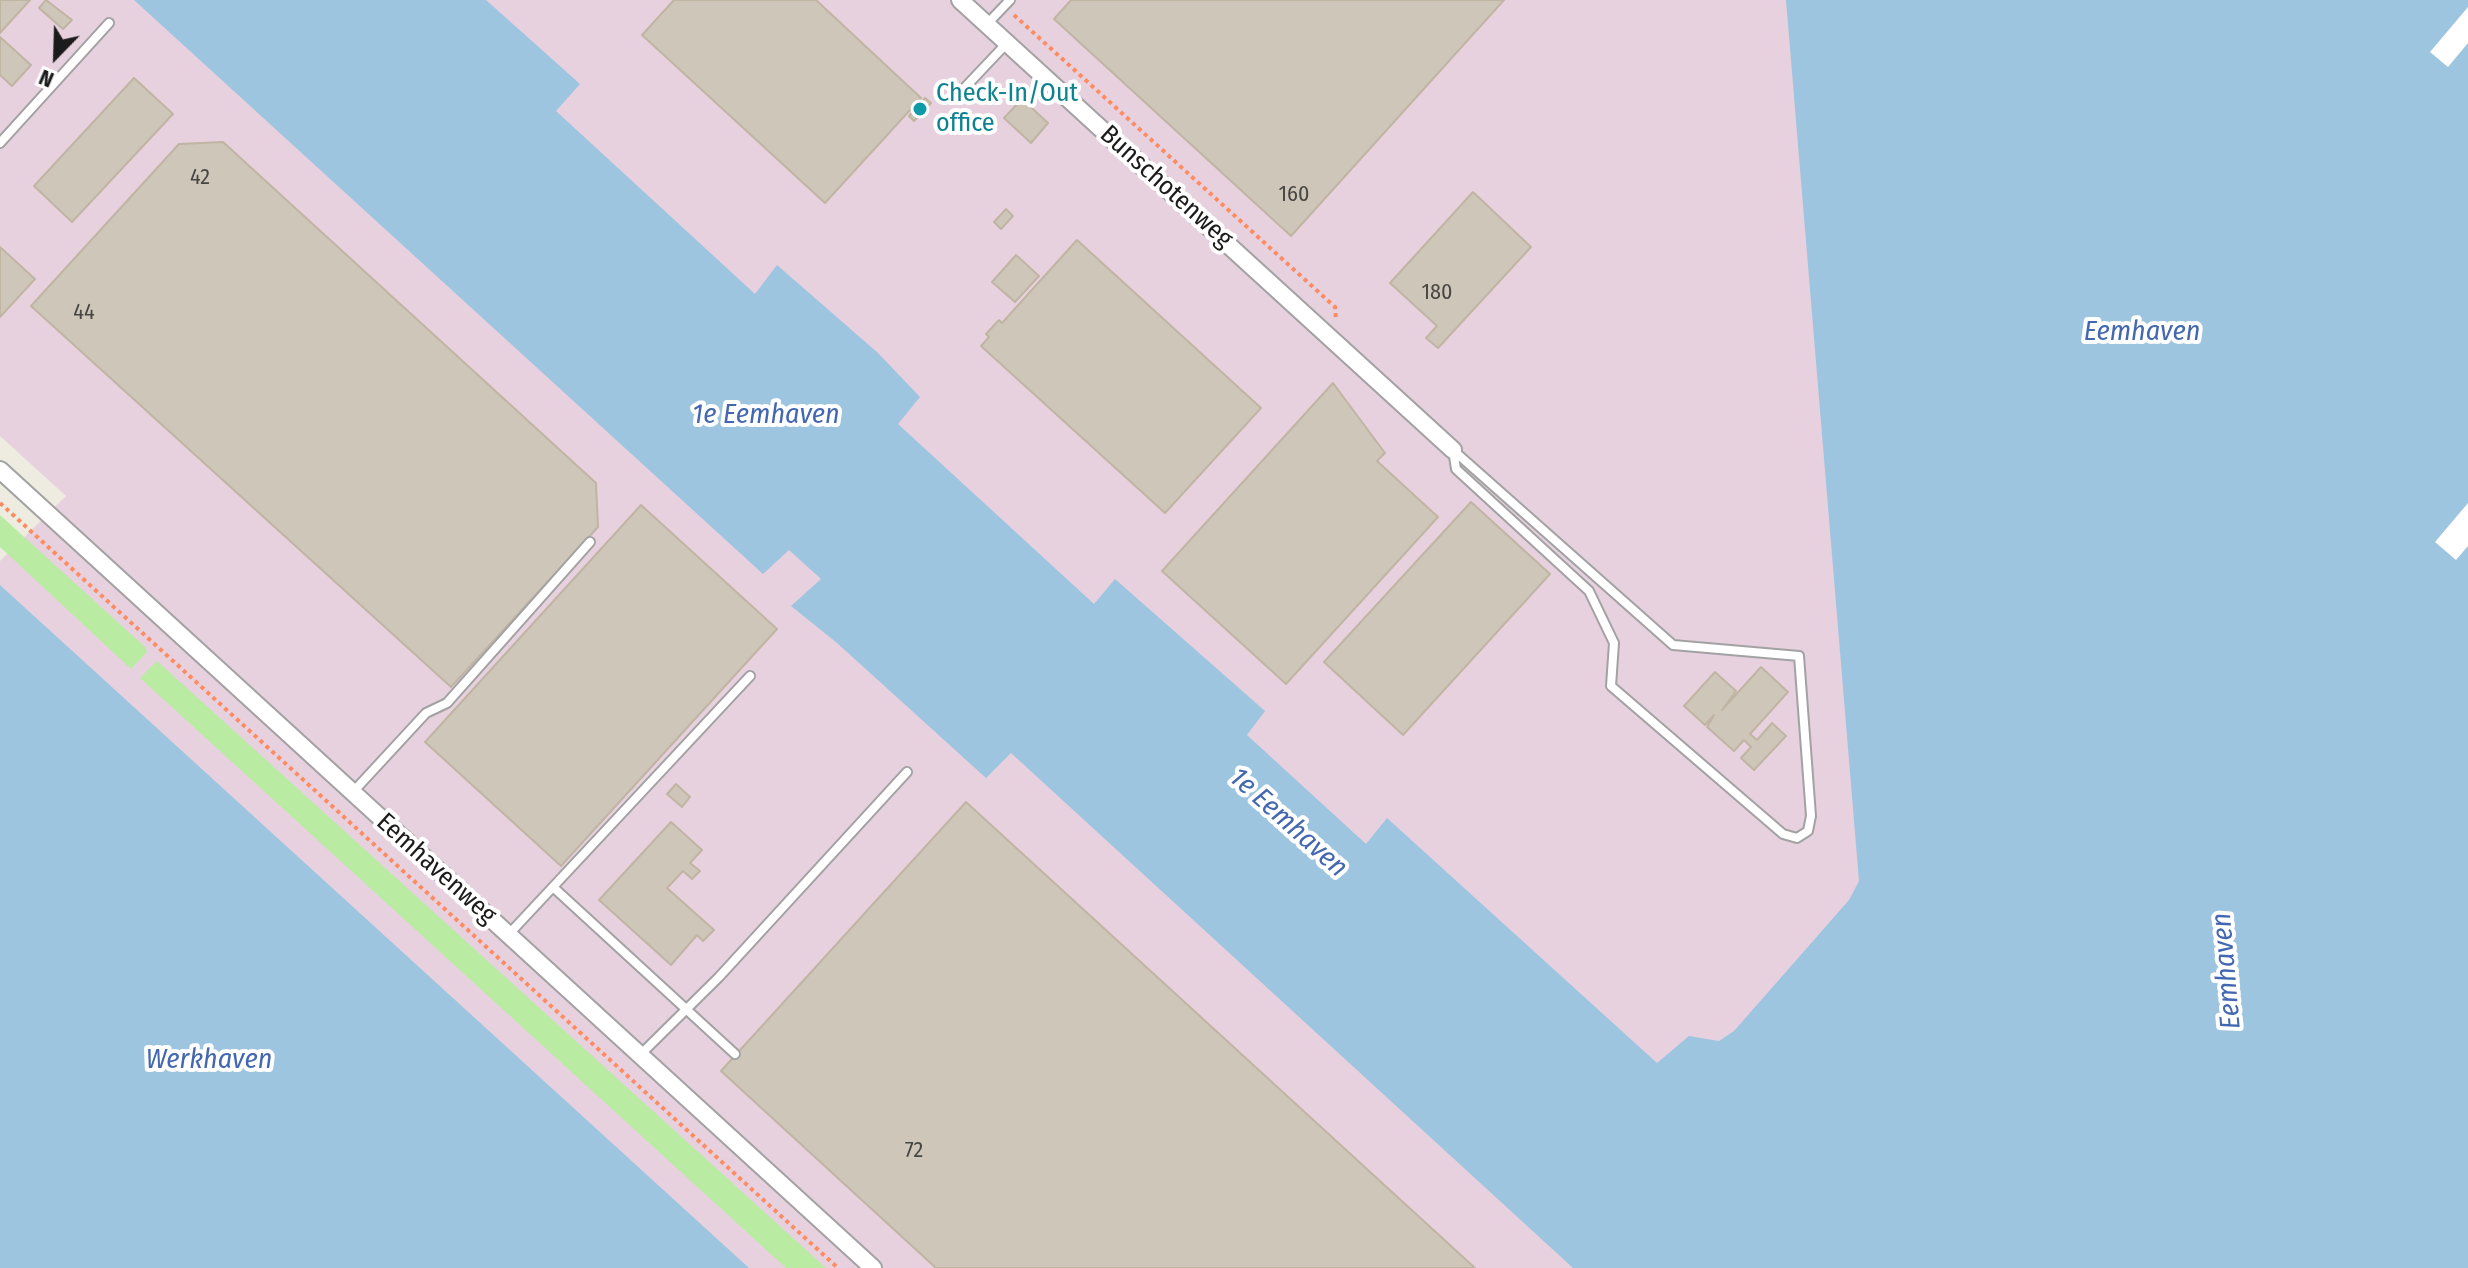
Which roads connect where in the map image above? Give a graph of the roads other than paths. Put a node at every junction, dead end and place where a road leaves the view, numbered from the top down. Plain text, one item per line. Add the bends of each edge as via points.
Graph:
1 (960, 0) edge
2 (1007, 3) edge
3 (109, 23) dead end
4 (987, 25) junction
5 (1007, 43) junction
6 (954, 99) dead end
7 (0, 143) edge
8 (1453, 450) junction
9 (0, 470) edge
10 (590, 542) dead end
11 (750, 676) dead end
12 (907, 772) dead end
13 (353, 793) junction
14 (553, 887) junction
15 (509, 935) junction
16 (687, 1008) junction
17 (735, 1054) dead end
18 (640, 1055) junction
19 (873, 1268) edge

1 - 4 street, Bunschotenweg
2 - 4 lane
3 - 7 lane
4 - 5 street, Bunschotenweg
5 - 6 lane
5 - 8 street, Bunschotenweg
8 - 8 lane via 1673,645 1799,656 1808,831 1797,838 1783,834 1611,686 1614,643 1589,591 1456,469
9 - 13 street, Eemhavenweg
10 - 13 lane via 447,703 426,713
11 - 14 lane
12 - 16 lane
13 - 15 street, Eemhavenweg
14 - 15 lane
14 - 16 lane
15 - 18 street, Eemhavenweg
16 - 17 lane
16 - 18 lane
18 - 19 street, Eemhavenweg

